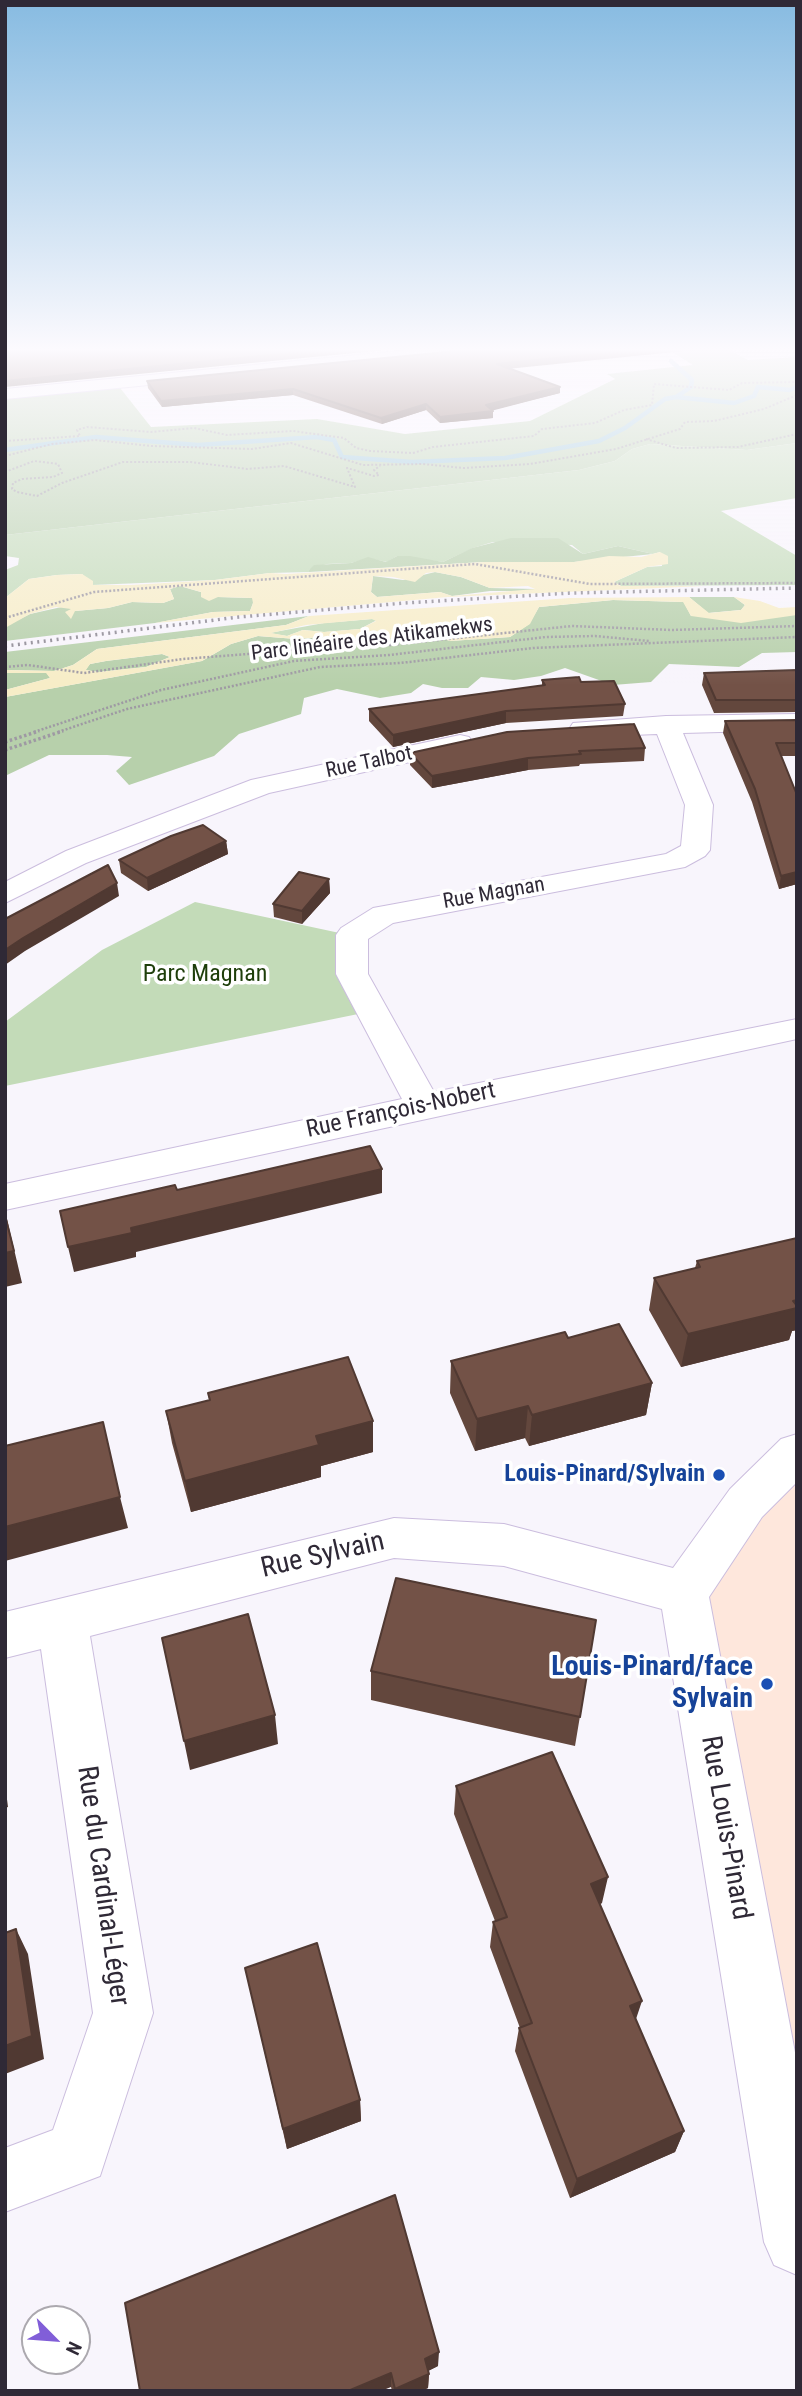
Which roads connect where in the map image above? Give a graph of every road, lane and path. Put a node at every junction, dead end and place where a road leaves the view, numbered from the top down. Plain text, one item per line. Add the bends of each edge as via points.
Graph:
1 (32, 462) edge
2 (41, 462) edge
3 (353, 462) edge
4 (543, 462) edge
5 (380, 466) junction
6 (5, 472) edge
7 (797, 583) edge
8 (5, 618) edge
9 (797, 626) edge
10 (797, 637) edge
11 (668, 642) junction
12 (5, 667) edge
13 (797, 722) edge
14 (666, 724) junction
15 (560, 730) edge
16 (479, 739) edge
17 (5, 742) edge
18 (5, 750) edge
19 (5, 894) edge
20 (797, 1029) edge
21 (424, 1106) junction
22 (5, 1197) edge
23 (797, 1452) edge
24 (684, 1593) junction
25 (62, 1620) junction
26 (5, 1635) edge
27 (5, 2180) edge
28 (797, 2242) edge

1 - 6 path
2 - 5 path via 58,464 62,473 22,479 13,483 12,489 37,496 123,462 191,462 247,469 284,466 355,487 346,468 374,476 379,475 374,470
3 - 5 path
4 - 5 path via 463,468
7 - 8 path via 590,584 475,564 94,592
9 - 12 path via 672,630 572,626 381,646 342,639 288,652 183,659 84,673 29,665
10 - 11 path, Parc linéaire des Atikamekws
11 - 17 path, Parc linéaire des Atikamekws via 546,637 294,662 161,690
11 - 18 path, Parc linéaire des Atikamekws via 533,648 320,667 127,709
13 - 14 street
14 - 15 street
14 - 21 street, Rue Magnan via 699,805 695,850 675,861 384,915 352,935 352,974
16 - 19 street, Rue Talbot via 261,786 76,858
20 - 21 street, Rue François-Nobert
21 - 22 street, Rue François-Nobert
23 - 24 street via 746,1503
24 - 25 street, Rue Sylvain via 503,1545 394,1538
24 - 28 street, Rue Louis-Pinard
25 - 26 street, Rue Sylvain
25 - 27 street, Rue du Cardinal-Léger via 123,2013 77,2153

